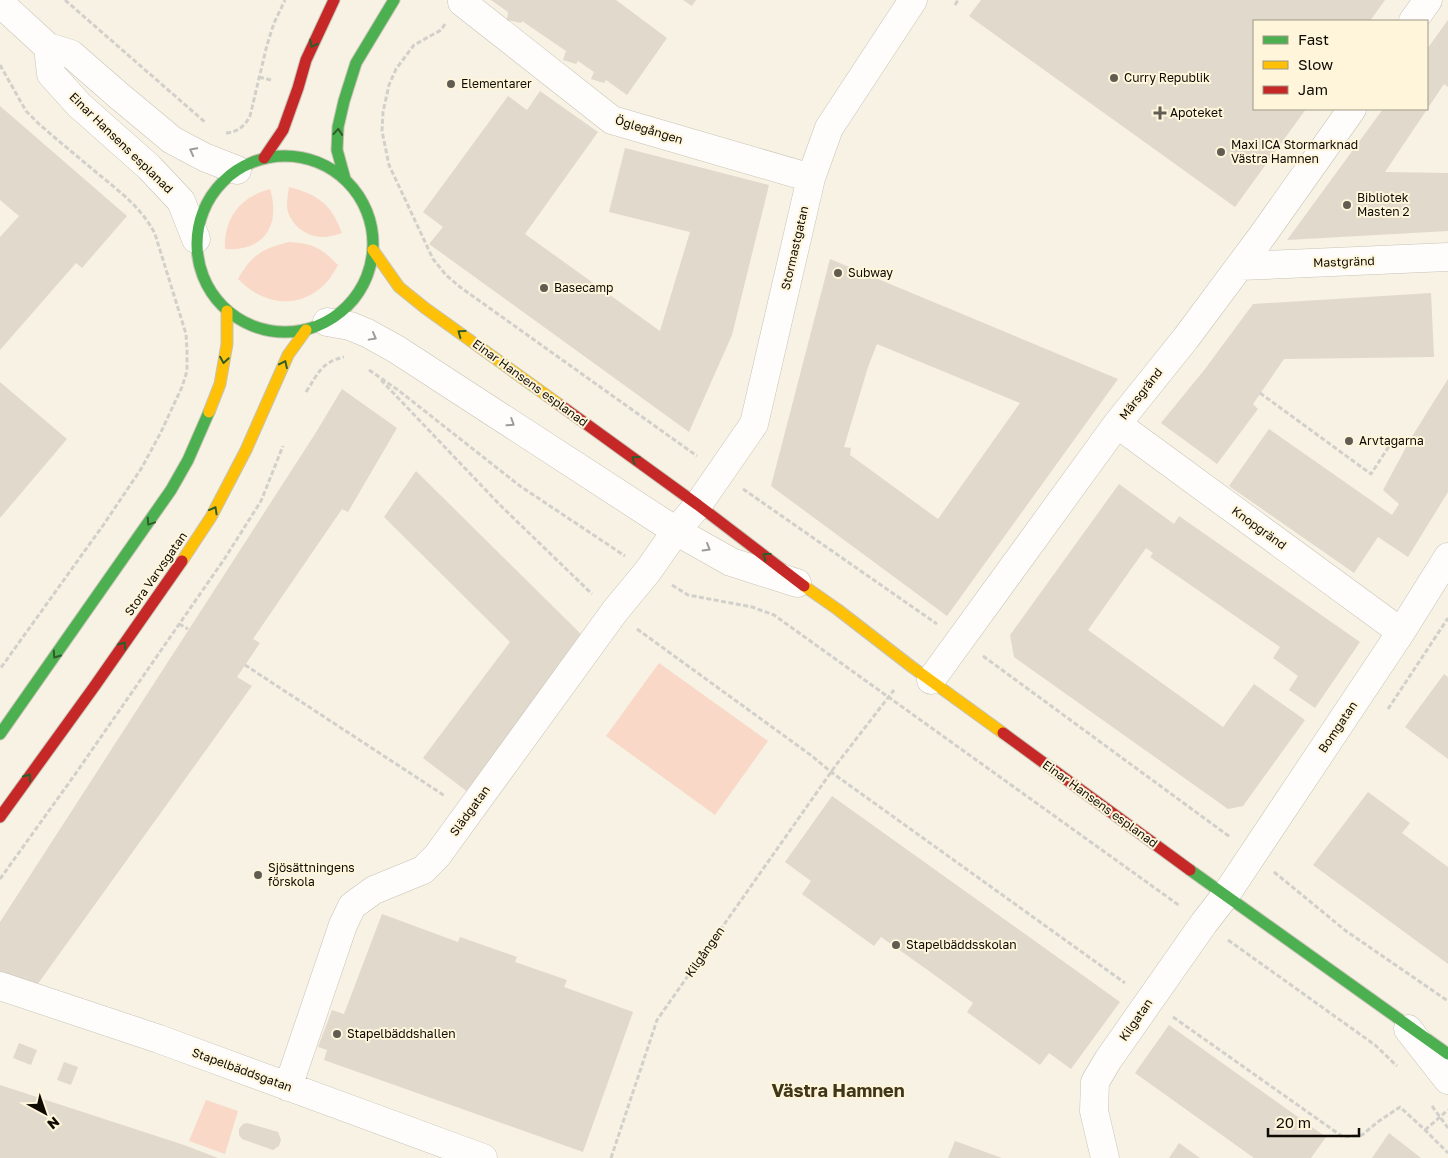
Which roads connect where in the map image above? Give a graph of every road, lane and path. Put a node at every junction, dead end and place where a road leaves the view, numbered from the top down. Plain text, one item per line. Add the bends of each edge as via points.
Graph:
1 (65, 0) edge
2 (285, 0) edge
3 (334, 0) edge
4 (394, 0) edge
5 (914, 0) edge
6 (958, 0) edge
7 (1428, 0) edge
8 (462, 2) joint
9 (0, 3) edge
10 (955, 6) dead end
11 (1414, 20) edge
12 (48, 47) junction
13 (0, 65) edge
14 (1351, 110) edge
15 (209, 125) dead end
16 (226, 133) dead end
17 (264, 158) junction
18 (237, 170) junction
19 (811, 178) junction
20 (345, 179) junction
21 (196, 239) junction
22 (373, 250) junction
23 (1448, 257) edge
24 (1240, 266) junction
25 (446, 276) dead end
26 (227, 311) junction
27 (317, 326) junction
28 (1260, 394) dead end
29 (1117, 424) junction
30 (1395, 437) dead end
31 (698, 505) junction
32 (676, 531) junction
33 (1448, 557) edge
34 (648, 571) junction
35 (804, 586) junction
36 (615, 611) junction
37 (179, 624) dead end
38 (188, 630) dead end
39 (1401, 632) junction
40 (245, 665) dead end
41 (0, 669) edge
42 (921, 673) junction
43 (888, 697) junction
44 (119, 710) dead end
45 (0, 734) edge
46 (831, 772) junction
47 (469, 812) junction
48 (0, 817) edge
49 (0, 879) edge
50 (1225, 896) junction
51 (1204, 922) junction
52 (0, 986) edge
53 (1150, 1000) junction
54 (1399, 1018) junction
55 (1448, 1054) edge
56 (1404, 1072) dead end
57 (1448, 1080) edge
58 (288, 1087) junction
59 (1429, 1102) dead end
60 (1448, 1110) edge
61 (1441, 1117) junction
62 (1448, 1128) edge
63 (1425, 1130) junction
64 (1448, 1153) edge
65 (482, 1158) edge
66 (611, 1158) edge
67 (1104, 1158) edge

1 - 15 path
2 - 16 path via 274,23 250,116 240,129
3 -> 17 street via 306,60 283,130
20 -> 4 street, Stora Varvsgatan via 337,150 344,101 356,63
5 - 19 street, Stormastgatan via 829,128
6 - 10 path
7 - 11 street
8 - 19 street, Öglegången via 612,120
8 - 25 path via 441,30 414,45 396,69 383,112 382,131 389,165 433,260
9 - 12 street
18 -> 12 street via 172,140 71,54
12 - 21 street, Einar Hansens esplanad via 51,74 182,201
13 - 41 path via 26,111 124,196 150,224 186,334 188,351 182,387 141,469
14 - 24 street, Märsgränd
17 - 18 street, Stora Varvsgatan
17 - 20 street, Stora Varvsgatan via 293,156 321,164
18 - 21 street, Stora Varvsgatan via 221,183 209,200 200,219
19 - 31 street, Stormastgatan via 754,424
20 - 22 street, Stora Varvsgatan via 367,212
21 - 26 street, Stora Varvsgatan via 203,279
22 - 27 street, Stora Varvsgatan via 359,291 345,308
31 -> 22 street, Einar Hansens esplanad via 425,308 399,287
23 - 24 street, Mastgränd
24 - 29 street, Märsgränd
26 - 27 street, Stora Varvsgatan via 244,323 264,330 285,333
26 -> 45 street via 227,344 220,384 188,460 136,542
27 -> 32 street, Einar Hansens esplanad via 350,326 396,349
48 -> 27 street, Stora Varvsgatan via 211,517 246,450 288,354
28 - 30 path via 1371,474
29 - 39 street, Knopgränd
29 - 42 street, Märsgränd
31 - 32 street
35 -> 31 street, Einar Hansens esplanad
32 - 34 street, Slädgatan
32 -> 35 street, Einar Hansens esplanad via 731,562
33 - 39 street, Bomgatan
34 - 36 street, Slädgatan
34 - 36 path via 520,486 377,376 500,506
34 - 43 path via 688,595 752,607 774,615
35 - 42 street, Einar Hansens esplanad
36 - 46 path
36 - 47 street, Slädgatan
37 - 38 path
39 - 50 street, Bomgatan
40 - 47 path
42 - 43 path, Kilgången
42 - 50 street, Einar Hansens esplanad
43 - 46 path, Kilgången
43 - 51 path
44 - 49 path
46 - 53 path
46 - 66 path, Kilgången via 657,1020
47 - 58 street, Slädgatan via 423,870 374,890 352,906
50 - 51 street, Kilgatan
50 - 54 street, Einar Hansens esplanad
51 - 53 street, Kilgatan
51 - 56 path via 1375,1045
52 - 58 street, Stapelbäddsgatan via 159,1039
53 - 63 path via 1343,1137 1362,1135 1400,1107
53 - 67 street, Kilgatan via 1095,1082 1094,1111
54 - 55 street, Einar Hansens esplanad
54 - 57 street, Einar Hansens esplanad
58 - 65 street, Stapelbäddsgatan
59 - 61 path
60 - 61 path
61 - 62 path
61 - 63 path
63 - 64 path

